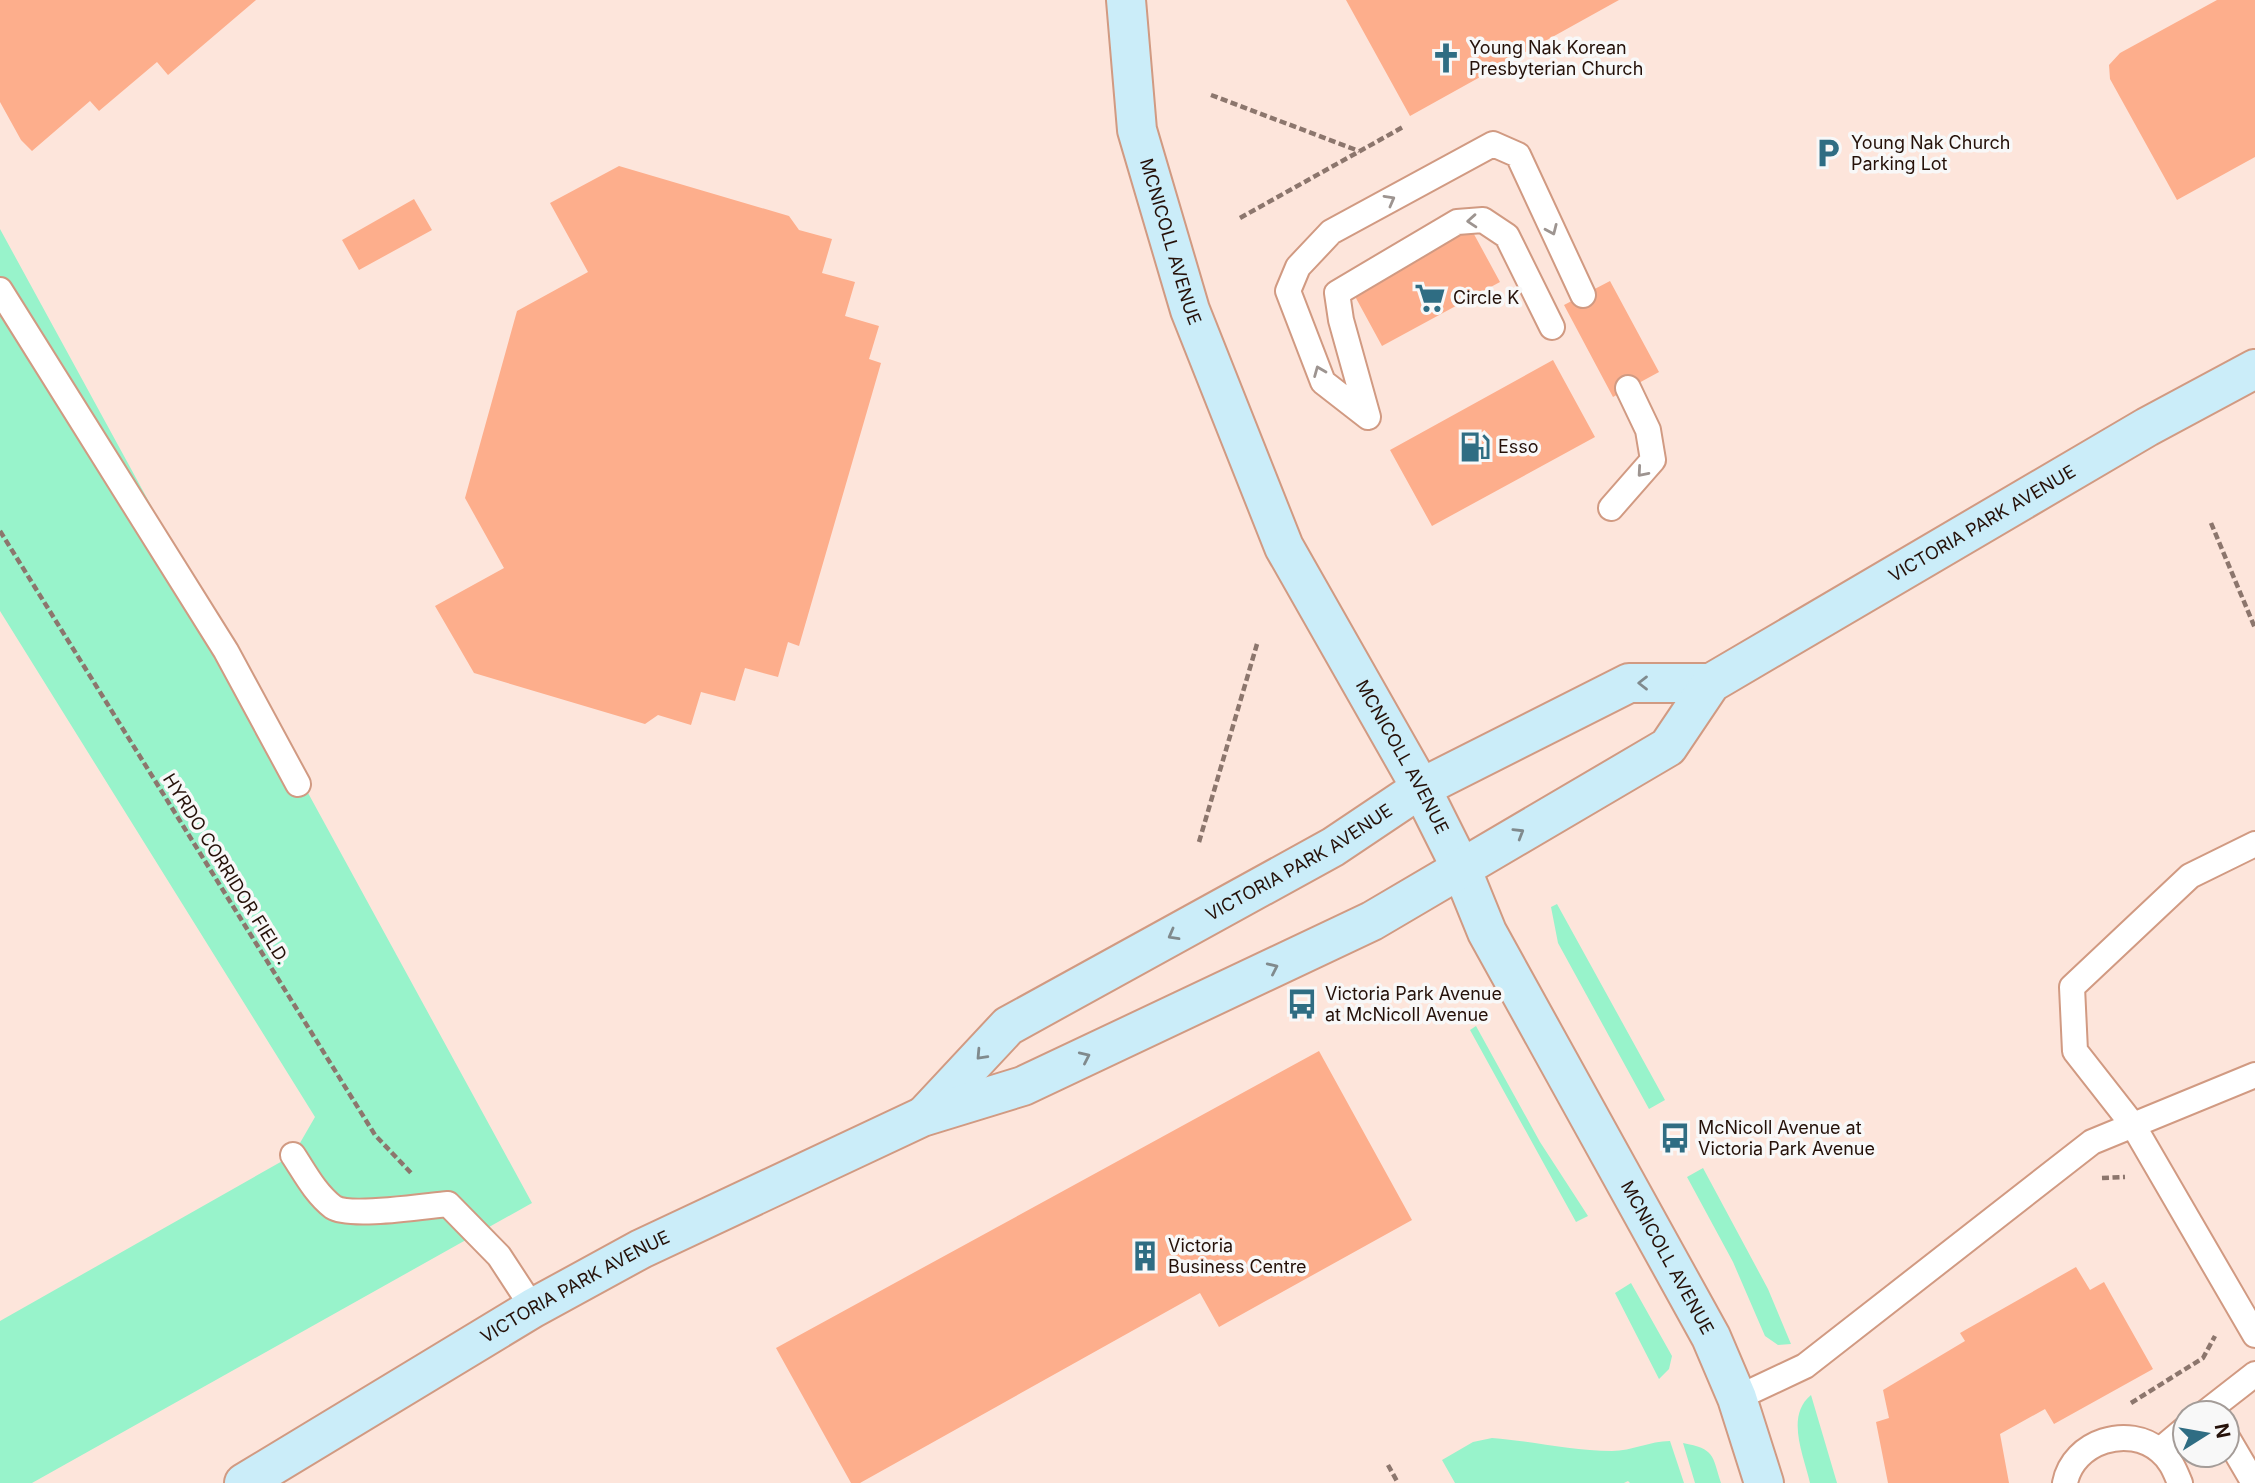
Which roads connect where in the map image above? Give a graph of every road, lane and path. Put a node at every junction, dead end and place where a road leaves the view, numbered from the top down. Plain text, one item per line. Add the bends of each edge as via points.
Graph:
1 (1126, 0) edge
2 (1211, 95) dead end
3 (1403, 127) dead end
4 (1360, 151) junction
5 (1240, 218) dead end
6 (0, 290) edge
7 (1583, 295) dead end
8 (1552, 327) dead end
9 (2255, 369) edge
10 (1628, 388) dead end
11 (1611, 508) dead end
12 (2211, 523) dead end
13 (0, 531) edge
14 (2255, 628) edge
15 (1257, 644) dead end
16 (1711, 683) junction
17 (298, 784) dead end
18 (1421, 788) junction
19 (1199, 842) dead end
20 (2255, 844) edge
21 (1461, 868) junction
22 (2255, 1075) edge
23 (922, 1118) junction
24 (2133, 1125) junction
25 (293, 1155) dead end
26 (2096, 1178) dead end
27 (2134, 1183) dead end
28 (448, 1205) junction
29 (2245, 1296) edge
30 (533, 1308) junction
31 (2218, 1331) dead end
32 (2255, 1335) edge
33 (2255, 1374) edge
34 (1737, 1398) junction
35 (2224, 1399) edge
36 (2122, 1408) dead end
37 (2171, 1441) edge
38 (2160, 1450) junction
39 (2241, 1461) edge
40 (1388, 1465) dead end
41 (244, 1483) edge
42 (1398, 1483) edge
43 (1764, 1483) edge
44 (2065, 1483) edge
45 (2180, 1483) edge
46 (2254, 1483) edge

1 - 18 main road, MCNICOLL AVENUE via 1137,130 1190,310 1284,547
2 - 4 path
3 - 4 path
4 - 5 path
6 - 17 lane via 226,650
8 -> 7 lane via 1507,236 1483,220 1457,222 1337,293 1368,417 1323,382 1288,291 1298,267 1331,232 1493,144 1518,155
9 - 16 main road, VICTORIA PARK AVENUE via 2147,427
10 -> 11 lane via 1648,430 1653,460
12 - 14 path
13 - 28 path, HYRDO CORRIDOR FIELD. via 375,1135
15 - 19 path
16 -> 18 main road, VICTORIA PARK AVENUE via 1629,683
21 -> 16 main road, VICTORIA PARK AVENUE via 1668,747
18 - 21 main road, MCNICOLL AVENUE
18 -> 23 main road, VICTORIA PARK AVENUE via 1333,847 1008,1026
20 - 24 lane via 2190,876 2072,987 2075,1051
23 -> 21 main road, VICTORIA PARK AVENUE via 1023,1086 1372,921
21 - 34 main road, MCNICOLL AVENUE via 1487,932 1712,1337
22 - 24 lane
23 - 30 main road, VICTORIA PARK AVENUE via 641,1249
24 - 29 lane
24 - 34 lane via 2092,1142 1805,1366
25 - 28 lane via 317,1191 342,1211
26 - 27 path via 2125,1177
28 - 30 lane via 499,1256
29 - 32 lane
30 - 41 main road, VICTORIA PARK AVENUE
31 - 36 path via 2203,1358
33 - 35 lane
34 - 43 main road, MCNICOLL AVENUE
37 - 38 lane
38 - 44 lane via 2125,1437 2106,1440 2076,1460
38 - 45 lane via 2174,1466
39 - 46 lane
40 - 42 path

